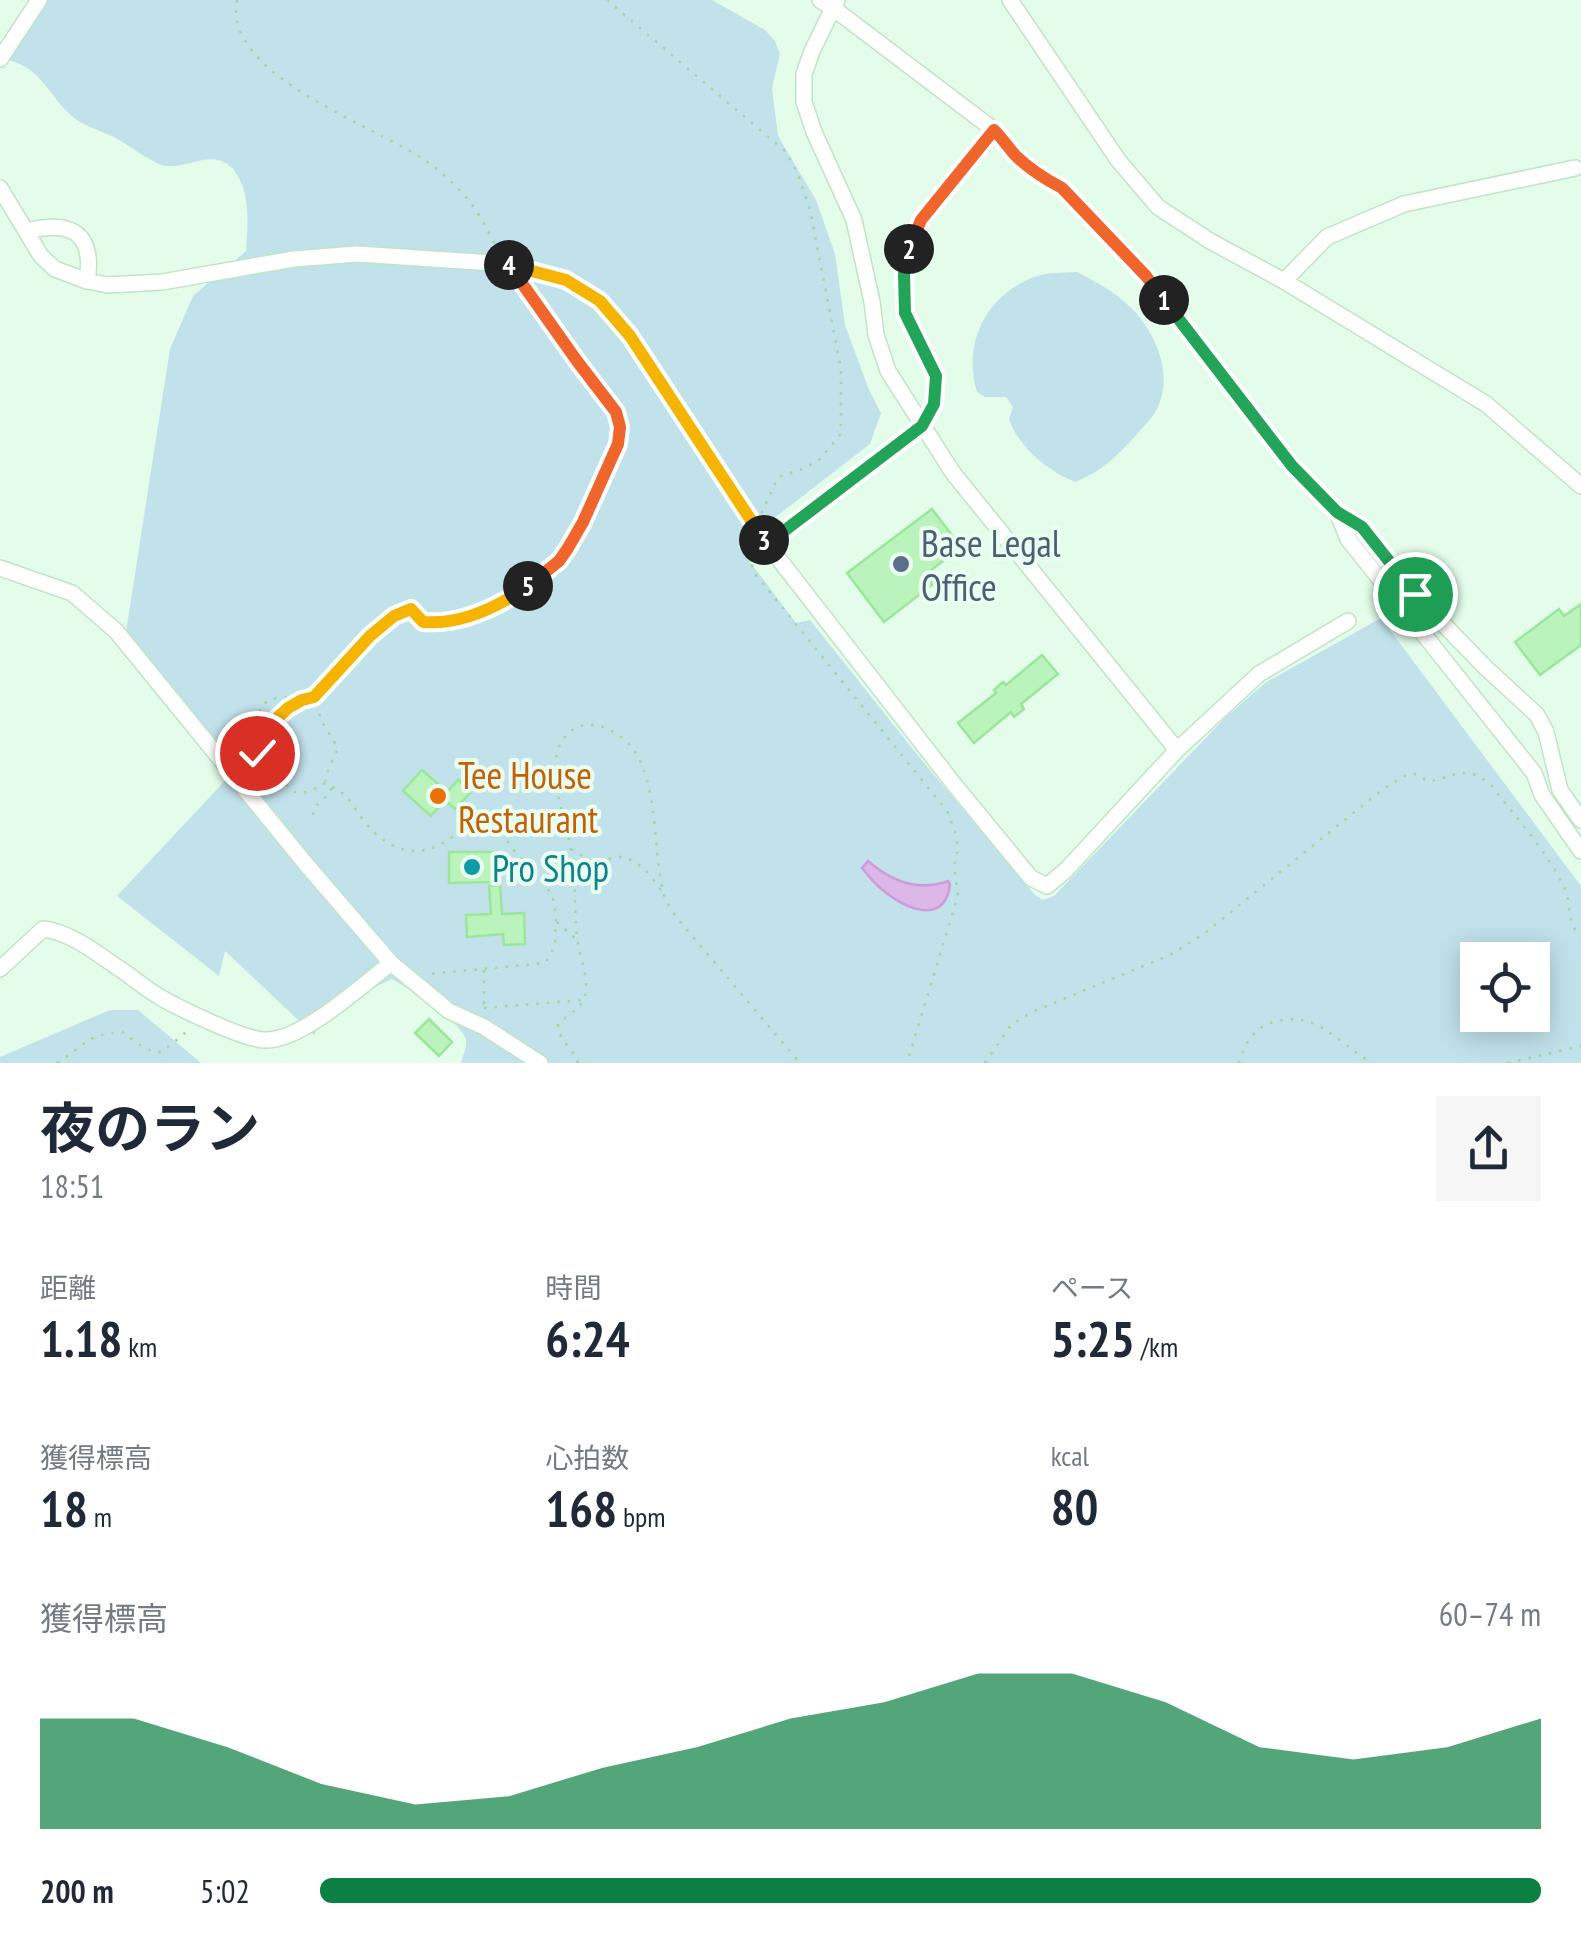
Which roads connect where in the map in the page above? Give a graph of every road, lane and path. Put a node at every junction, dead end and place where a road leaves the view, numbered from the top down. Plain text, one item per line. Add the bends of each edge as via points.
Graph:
1 (39, 0) edge
2 (237, 0) edge
3 (607, 0) edge
4 (1010, 0) edge
5 (830, 3) edge
6 (0, 59) edge
7 (994, 130) junction
8 (1575, 168) dead end
9 (0, 188) edge
10 (26, 230) junction
11 (508, 264) junction
12 (87, 281) junction
13 (1284, 281) junction
14 (922, 426) junction
15 (1581, 486) edge
16 (1337, 512) junction
17 (754, 527) junction
18 (767, 544) junction
19 (0, 568) edge
20 (1348, 622) dead end
21 (320, 691) junction
22 (302, 700) junction
23 (260, 734) junction
24 (1178, 750) junction
25 (324, 782) junction
26 (331, 787) junction
27 (312, 815) dead end
28 (1577, 830) edge
29 (571, 849) junction
30 (1581, 852) edge
31 (530, 870) junction
32 (512, 871) dead end
33 (664, 895) junction
34 (556, 921) junction
35 (1581, 936) edge
36 (577, 940) junction
37 (391, 963) junction
38 (484, 968) junction
39 (0, 969) edge
40 (407, 976) junction
41 (584, 1000) junction
42 (204, 1018) junction
43 (1581, 1046) edge
44 (908, 1062) edge
45 (57, 1063) edge
46 (540, 1063) edge
47 (578, 1063) edge
48 (800, 1063) edge
49 (985, 1063) edge
50 (1239, 1063) edge
51 (1372, 1063) edge
52 (1508, 1063) edge

1 - 6 street
2 - 11 path via 236,22 254,52 318,103 423,159 452,182
3 - 17 path via 786,152 810,210 841,369 840,435 820,459 778,477
4 - 13 street via 1118,160 1158,207
5 - 7 street
5 - 14 street via 804,74 804,102 854,220 888,371
7 - 14 street via 910,243 905,313 936,376 934,404
7 - 16 street via 1062,188 1146,276 1292,466
8 - 13 street via 1404,204 1328,237
9 - 10 street
10 - 12 street via 55,269
10 - 12 street via 58,226 77,235 88,256
11 - 12 street via 357,254 162,282
11 - 17 street via 566,280 600,301 630,336
11 - 21 path via 616,412 614,456 568,548 547,572 508,600 462,618 429,623 405,609
13 - 15 street via 1486,404
14 - 18 street
14 - 24 street
16 - 28 street via 1348,539 1534,773 1542,795
16 - 28 street via 1362,527 1415,594 1537,715
17 - 18 street
17 - 44 path via 747,554 756,575 947,811 956,834 958,896
18 - 24 street via 1031,878 1047,886 1066,870
19 - 37 street via 72,592 116,631
20 - 24 street via 1259,674
21 - 22 path
21 - 25 path via 320,722 338,750
22 - 23 path
22 - 23 path via 272,698 262,706
23 - 25 path via 257,753 292,791
25 - 26 path
26 - 27 path
26 - 31 path via 343,792 376,834 413,853 444,843 485,810
28 - 30 street
29 - 33 path via 596,863 632,861
29 - 33 path via 556,760 572,729 599,726 634,750 646,779
29 - 36 path
31 - 32 path
31 - 34 path via 552,894
33 - 48 path
34 - 36 path
34 - 38 path via 555,946 545,962
35 - 49 path via 1552,866 1478,774 1429,782 1404,776 1205,934 1022,1018
36 - 41 path
37 - 40 street
37 - 42 street via 290,1034 267,1040
38 - 40 path
38 - 41 path via 484,1008
39 - 42 street via 43,928 59,930
40 - 46 street via 449,1010
41 - 47 path via 558,1024 558,1035
42 - 45 path via 162,1052 122,1032 104,1033
43 - 52 path
50 - 51 path via 1260,1028 1301,1018

